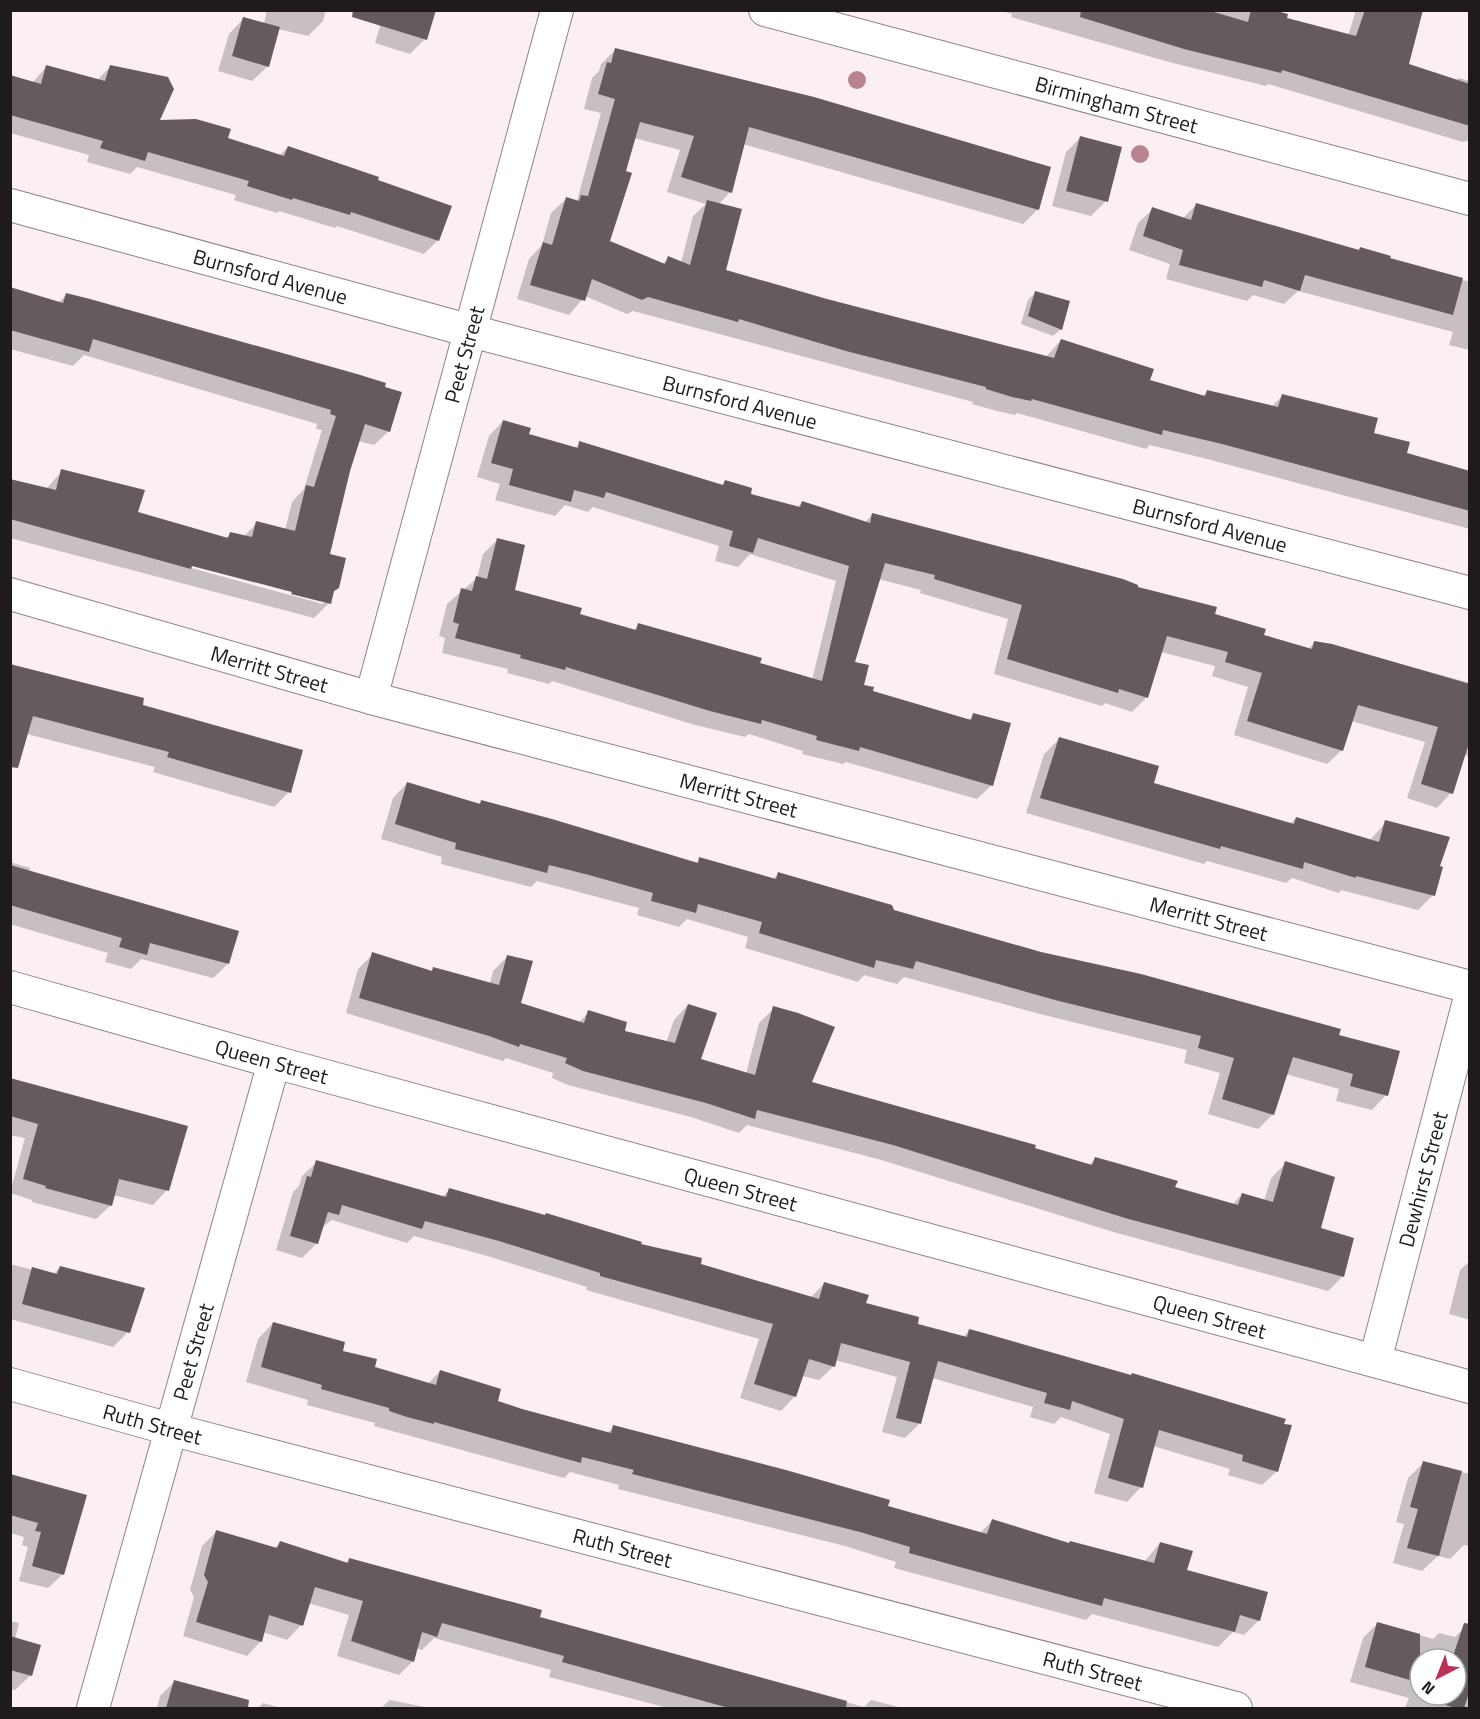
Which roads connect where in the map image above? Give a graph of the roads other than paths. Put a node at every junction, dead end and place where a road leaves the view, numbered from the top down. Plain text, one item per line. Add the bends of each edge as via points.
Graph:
1 (557, 10) edge
2 (765, 10) edge
3 (1470, 199) edge
4 (10, 205) edge
5 (471, 331) junction
6 (1470, 593) edge
7 (10, 594) edge
8 (371, 698) junction
9 (10, 987) edge
10 (1470, 987) edge
11 (1470, 997) edge
12 (274, 1062) junction
13 (1375, 1362) junction
14 (10, 1384) edge
15 (1470, 1387) edge
16 (170, 1429) junction
17 (93, 1708) edge
18 (1236, 1708) edge

1 - 5 street, Peet Street
2 - 3 street, Birmingham Street
4 - 5 street, Burnsford Avenue
5 - 6 street, Burnsford Avenue
5 - 8 street, Peet Street
7 - 8 street, Merritt Street
8 - 10 street, Merritt Street
9 - 12 street, Queen Street
11 - 13 street, Dewhirst Street
12 - 13 street, Queen Street
12 - 16 street, Peet Street
13 - 15 street, Queen Street
14 - 16 street, Ruth Street
16 - 17 street, Peet Street
16 - 18 street, Ruth Street

